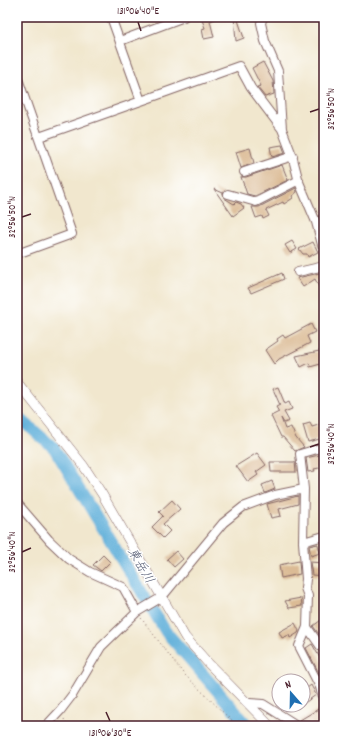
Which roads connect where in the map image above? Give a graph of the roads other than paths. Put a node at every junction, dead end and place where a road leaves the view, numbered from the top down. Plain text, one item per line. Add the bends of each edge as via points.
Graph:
1 (111, 17) edge
2 (184, 17) edge
3 (263, 17) edge
4 (120, 41) junction
5 (17, 76) edge
6 (141, 101) junction
7 (282, 129) junction
8 (40, 137) junction
9 (293, 156) junction
10 (244, 172) dead end
11 (299, 180) junction
12 (228, 194) dead end
13 (323, 246) edge
14 (17, 254) edge
15 (324, 266) edge
16 (298, 272) dead end
17 (17, 382) edge
18 (324, 447) edge
19 (304, 489) junction
20 (17, 503) edge
21 (324, 536) edge
22 (303, 542) junction
23 (162, 597) junction
24 (137, 612) junction
25 (307, 627) junction
26 (324, 646) edge
27 (324, 702) edge
28 (249, 703) junction
29 (46, 726) edge
30 (270, 726) edge
31 (298, 726) edge

1 - 4 street
2 - 4 street
3 - 7 street via 261,23 266,41 278,71
4 - 6 street
5 - 8 street
6 - 7 street via 239,66 251,88
6 - 8 street
7 - 9 street
8 - 14 street via 72,234
9 - 10 street
9 - 11 street
11 - 12 street via 252,204
11 - 13 street
15 - 16 street
17 - 23 street via 86,471
18 - 19 street via 300,454
19 - 22 street
19 - 23 street via 275,495 243,507 223,523
20 - 24 street via 69,559 123,587
21 - 22 street
22 - 25 street via 305,588 308,596
23 - 24 street
23 - 28 street via 185,637
24 - 29 street via 100,647 72,694
25 - 26 street via 321,647
25 - 27 street via 299,646 320,688
28 - 30 street
28 - 31 street via 263,704

